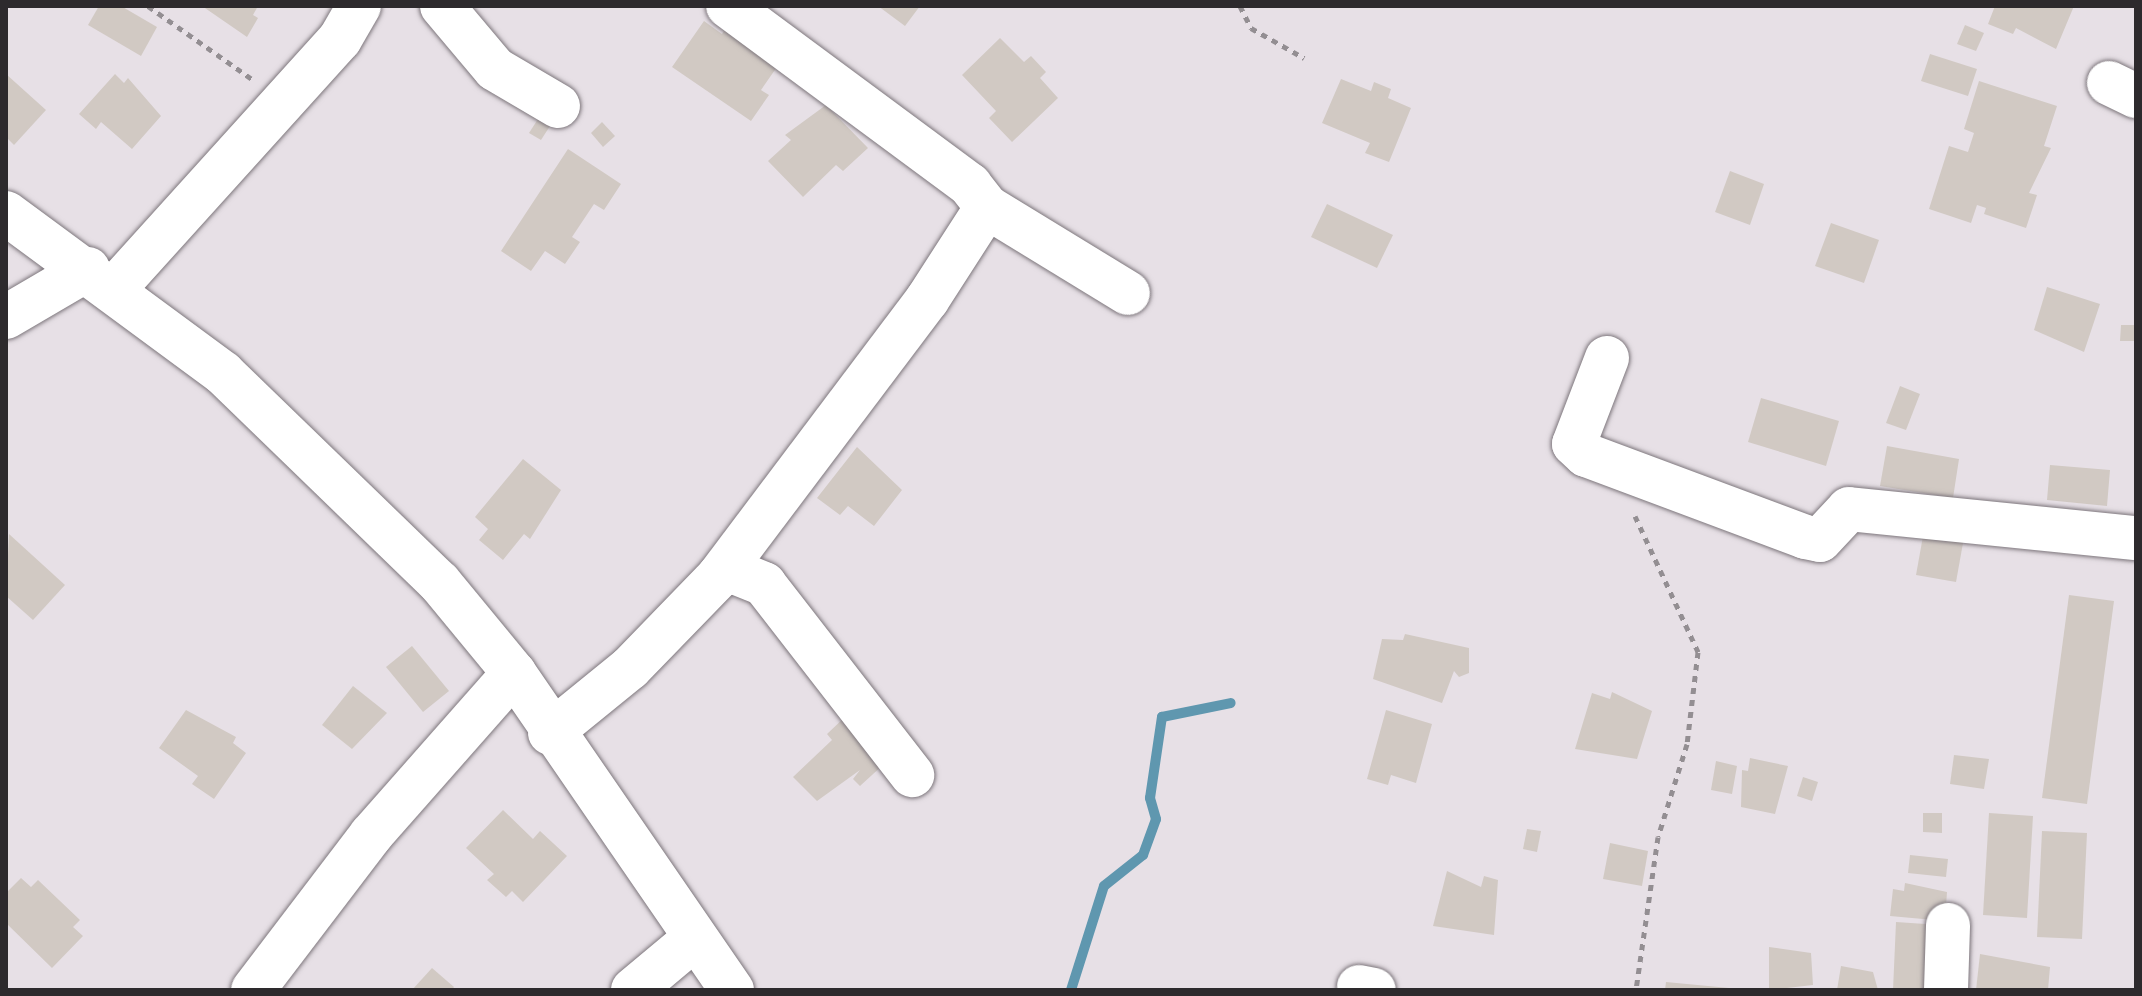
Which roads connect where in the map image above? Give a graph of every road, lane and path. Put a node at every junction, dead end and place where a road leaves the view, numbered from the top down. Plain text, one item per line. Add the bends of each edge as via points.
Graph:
1 (148, 6) edge
2 (359, 6) edge
3 (442, 6) edge
4 (728, 6) edge
5 (1240, 6) edge
6 (1304, 58) dead end
7 (283, 101) junction
8 (558, 106) dead end
9 (987, 207) junction
10 (6, 213) edge
11 (101, 279) junction
12 (1128, 293) dead end
13 (6, 317) edge
14 (1607, 358) dead end
15 (1616, 466) junction
16 (2136, 538) edge
17 (719, 576) junction
18 (514, 673) junction
19 (550, 733) junction
20 (912, 775) dead end
21 (1948, 925) dead end
22 (694, 939) junction
23 (253, 990) edge
24 (633, 990) edge
25 (732, 990) edge
26 (1636, 990) edge
27 (1946, 990) edge

1 - 7 path
2 - 7 street via 340,39
3 - 8 street via 495,69
4 - 9 street via 970,185
5 - 6 path via 1251,28
7 - 11 street
9 - 12 street
9 - 17 street via 927,300
10 - 11 street
11 - 13 street
11 - 18 street via 223,373 397,538
14 - 15 street via 1574,444
15 - 16 street via 1820,540 1849,509
15 - 26 path via 1698,652 1687,744 1658,837
17 - 19 street via 630,668
17 - 20 street via 732,571 764,584
18 - 19 street
18 - 23 street via 371,835
19 - 22 street
21 - 27 street
22 - 24 street
22 - 25 street

